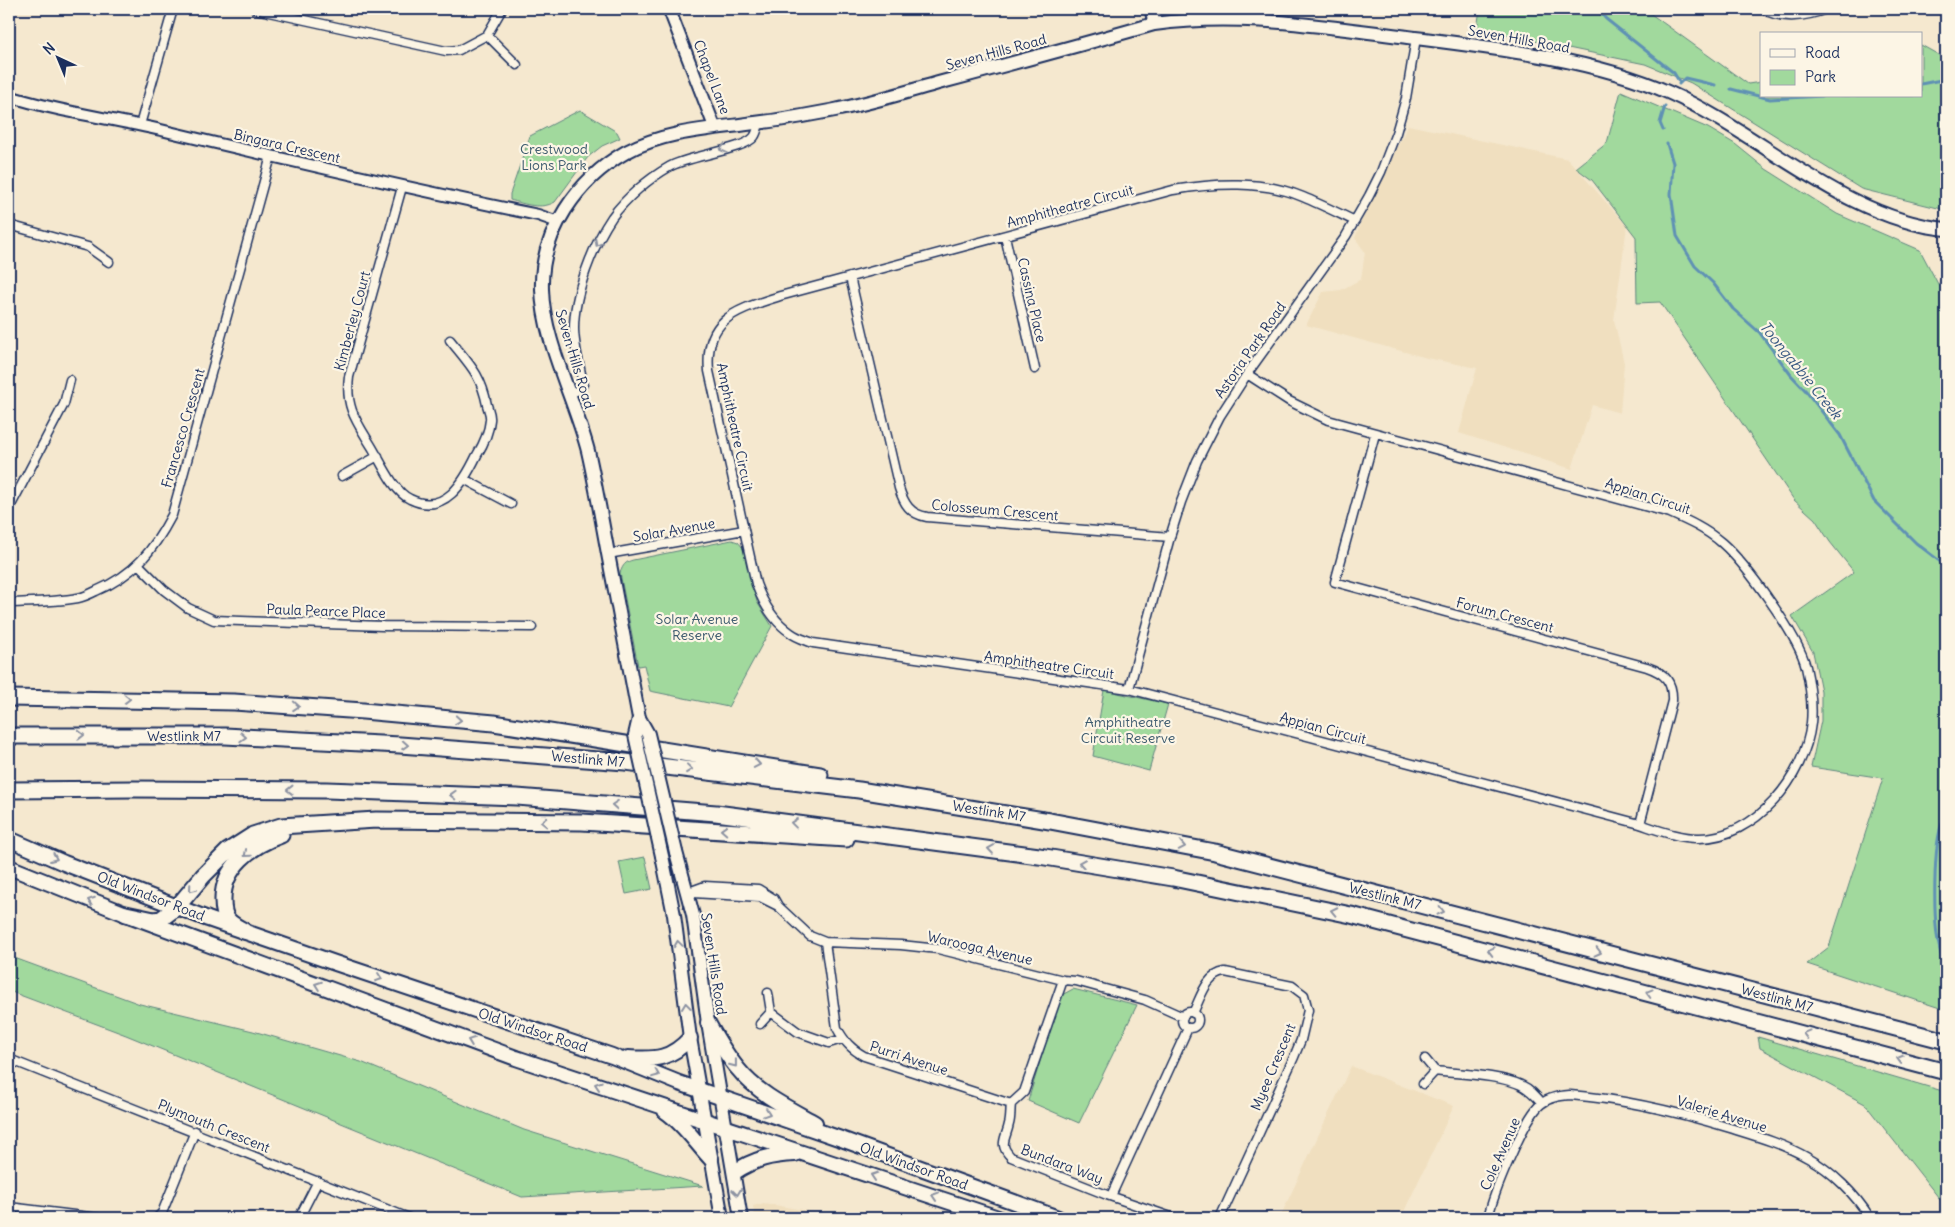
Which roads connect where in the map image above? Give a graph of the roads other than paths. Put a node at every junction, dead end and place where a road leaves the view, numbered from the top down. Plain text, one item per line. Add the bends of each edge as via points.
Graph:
1 (173, 9) edge
2 (254, 9) edge
3 (502, 9) edge
4 (669, 9) edge
5 (1151, 9) edge
6 (1762, 9) edge
7 (1826, 9) edge
8 (1154, 24) junction
9 (487, 35) junction
10 (1416, 38) junction
11 (517, 65) dead end
12 (10, 97) edge
13 (9, 112) edge
14 (759, 123) junction
15 (140, 125) junction
16 (715, 128) junction
17 (271, 156) junction
18 (402, 187) junction
19 (1355, 221) junction
20 (558, 222) junction
21 (9, 225) edge
22 (1946, 229) edge
23 (1005, 236) junction
24 (109, 262) dead end
25 (850, 277) junction
26 (450, 340) dead end
27 (1035, 369) dead end
28 (1247, 374) junction
29 (70, 380) dead end
30 (570, 393) junction
31 (1375, 434) junction
32 (378, 456) junction
33 (342, 476) dead end
34 (464, 479) junction
35 (511, 504) dead end
36 (9, 509) edge
37 (744, 530) junction
38 (1170, 536) junction
39 (608, 554) junction
40 (140, 565) junction
41 (9, 603) edge
42 (532, 627) dead end
43 (1129, 690) junction
44 (9, 698) edge
45 (639, 718) junction
46 (9, 736) edge
47 (9, 790) edge
48 (376, 820) junction
49 (1050, 821) junction
50 (1640, 824) junction
51 (1742, 826) junction
52 (1746, 834) dead end
53 (912, 838) junction
54 (9, 839) edge
55 (663, 862) junction
56 (9, 867) edge
57 (686, 894) junction
58 (177, 907) junction
59 (126, 914) junction
60 (674, 915) junction
61 (244, 931) junction
62 (825, 942) junction
63 (1063, 980) junction
64 (768, 993) dead end
65 (771, 1012) junction
66 (1194, 1013) junction
67 (1183, 1017) junction
68 (708, 1023) junction
69 (760, 1024) dead end
70 (1188, 1028) junction
71 (690, 1038) junction
72 (842, 1039) junction
73 (1946, 1042) edge
74 (612, 1056) junction
75 (9, 1058) edge
76 (1425, 1059) dead end
77 (1435, 1071) junction
78 (1946, 1072) edge
79 (1423, 1084) dead end
80 (699, 1090) junction
81 (721, 1097) junction
82 (644, 1100) junction
83 (1542, 1103) junction
84 (1011, 1104) junction
85 (705, 1121) junction
86 (726, 1129) junction
87 (195, 1132) junction
88 (844, 1140) junction
89 (808, 1154) junction
90 (711, 1159) junction
91 (734, 1172) junction
92 (318, 1181) junction
93 (1111, 1196) junction
94 (9, 1207) edge
95 (98, 1218) edge
96 (157, 1218) edge
97 (299, 1218) edge
98 (409, 1218) edge
99 (722, 1218) edge
100 (741, 1218) edge
101 (998, 1218) edge
102 (1058, 1218) edge
103 (1174, 1218) edge
104 (1220, 1218) edge
105 (1488, 1218) edge
106 (1870, 1218) edge

1 - 15 street
2 - 9 street via 446,51 459,50
3 - 9 street
4 - 16 main road, Chapel Lane
5 - 8 main road
6 - 7 street via 1792,17 1809,16
8 - 10 main road, Seven Hills Road via 1204,19 1299,22
8 - 14 main road, Seven Hills Road via 838,110
9 - 11 street
10 - 19 street, Astoria Park Road via 1406,98 1396,132 1381,172
10 - 22 main road, Seven Hills Road via 1525,54 1608,71 1670,92 1858,202 1912,223
12 - 13 street
12 - 15 street, Bingara Crescent
14 - 16 main road, Seven Hills Road
14 -> 30 street via 755,136 748,142 669,166 634,193 612,217 595,249 579,292 574,328 583,384 580,390
15 - 17 street, Bingara Crescent
16 - 20 main road, Seven Hills Road via 660,138 620,156 586,182
17 - 18 street, Bingara Crescent
17 - 40 street, Francesco Crescent via 172,515
18 - 20 street, Bingara Crescent
18 - 32 street, Kimberley Court via 347,393 350,408
19 - 23 street, Amphitheatre Circuit via 1301,196 1277,189 1219,184 1173,190
19 - 28 street, Astoria Park Road
20 - 30 main road, Seven Hills Road via 544,262 542,302
21 - 24 street via 88,247
23 - 25 street, Amphitheatre Circuit
23 - 27 street, Cassina Place
25 - 37 street, Amphitheatre Circuit via 742,309 724,321 712,339 709,371
25 - 38 street, Colosseum Crescent via 899,488 904,503 913,513 927,518
26 - 34 street, Kimberley Court via 477,374 490,419 485,440
28 - 31 street, Appian Circuit via 1309,412
28 - 38 street, Astoria Park Road via 1220,416 1197,462
29 - 36 street via 64,404
30 - 39 main road, Seven Hills Road via 598,492
31 - 50 street, Forum Crescent via 1335,582 1647,667 1664,675 1671,683 1672,701
31 - 51 street, Appian Circuit via 1670,513 1698,526 1722,543 1744,567 1795,640 1806,665 1811,693 1811,723 1797,766 1767,808
32 - 33 street
32 - 34 street, Kimberley Court via 398,489 409,499 427,504 443,500
34 - 35 street
37 - 39 street, Solar Avenue
37 - 43 street, Amphitheatre Circuit via 763,602 791,633 813,644
38 - 43 street, Astoria Park Road
39 - 45 main road, Seven Hills Road
40 - 41 street, Francesco Crescent via 110,586 80,598
40 - 42 street, Paula Pearce Place via 164,590 188,608 214,620
43 - 50 street, Appian Circuit
44 -> 49 highway via 234,702 494,723 976,802
45 - 55 main road, Seven Hills Road, bridge via 635,735
45 - 57 main road, Seven Hills Road, bridge via 648,734
46 -> 49 highway, Westlink M7 via 225,736 625,762 859,790
53 -> 47 highway, Westlink M7 via 716,813 517,797 327,790
53 -> 48 highway via 893,842 582,822
48 -> 58 highway via 281,826 253,835 218,860
48 -> 61 highway via 289,832 248,852 231,869 223,888 226,918
49 -> 73 highway, Westlink M7 via 1214,852
50 - 51 street, Appian Circuit via 1676,836 1698,838 1723,835
51 - 52 street
78 -> 53 highway, Westlink M7 via 1351,915 1126,870
54 -> 58 highway, Old Windsor Road
55 - 57 main road via 679,889
55 - 60 main road, Seven Hills Road
59 -> 56 highway, Old Windsor Road
57 - 60 main road
57 - 62 street, Warooga Avenue via 760,897 778,906 810,936
57 - 68 main road, Seven Hills Road via 693,915
58 - 59 highway via 161,919 154,920
58 - 61 highway, Old Windsor Road
82 -> 59 highway, Old Windsor Road via 516,1058
71 -> 60 main road, Seven Hills Road
61 -> 74 highway, Old Windsor Road
62 - 63 street, Warooga Avenue via 938,949
62 - 72 street via 834,1017
63 - 67 street, Warooga Avenue via 1145,1000
63 - 84 street via 1024,1092
64 - 65 street
65 - 69 street
65 - 72 street via 798,1032 829,1044
66 - 67 street via 1186,1013
66 - 70 street via 1198,1016 1197,1024
66 - 104 street, Myee Crescent via 1208,982 1225,972 1292,986 1304,995 1307,1002 1301,1040
67 - 70 street via 1183,1025
68 - 81 main road, Seven Hills Road
68 -> 88 highway via 728,1056 752,1084
70 - 93 street
71 - 74 highway via 673,1053 656,1058
71 - 80 main road, Seven Hills Road
72 - 84 street, Purri Avenue via 852,1050 864,1056
74 -> 80 highway, Old Windsor Road
75 - 87 street, Plymouth Crescent
76 - 77 street
77 - 79 street
77 - 83 street via 1514,1083 1529,1090
80 - 81 highway, Old Windsor Road
80 - 85 main road, Seven Hills Road
81 - 86 main road, Seven Hills Road
81 -> 88 highway, Old Windsor Road
82 - 85 highway, Old Windsor Road
82 - 90 highway via 672,1116
83 - 105 street, Cole Avenue via 1526,1124
83 - 106 street, Valerie Avenue via 1570,1094 1694,1116 1749,1133 1810,1158 1852,1194
84 - 93 street, Bundara Way via 1010,1123 1003,1143 1010,1157
85 - 86 highway, Old Windsor Road
85 - 90 main road, Seven Hills Road
86 - 89 highway, Old Windsor Road
86 - 91 main road, Seven Hills Road
87 - 92 street, Plymouth Crescent
87 - 96 street via 162,1213
88 - 102 highway, Old Windsor Road
89 - 91 highway via 774,1154
101 -> 89 highway, Old Windsor Road
90 - 99 main road, Seven Hills Road
91 -> 100 main road, Seven Hills Road
92 - 97 street
92 - 98 street, Plymouth Crescent
93 - 103 street, Bundara Way
94 - 95 street

